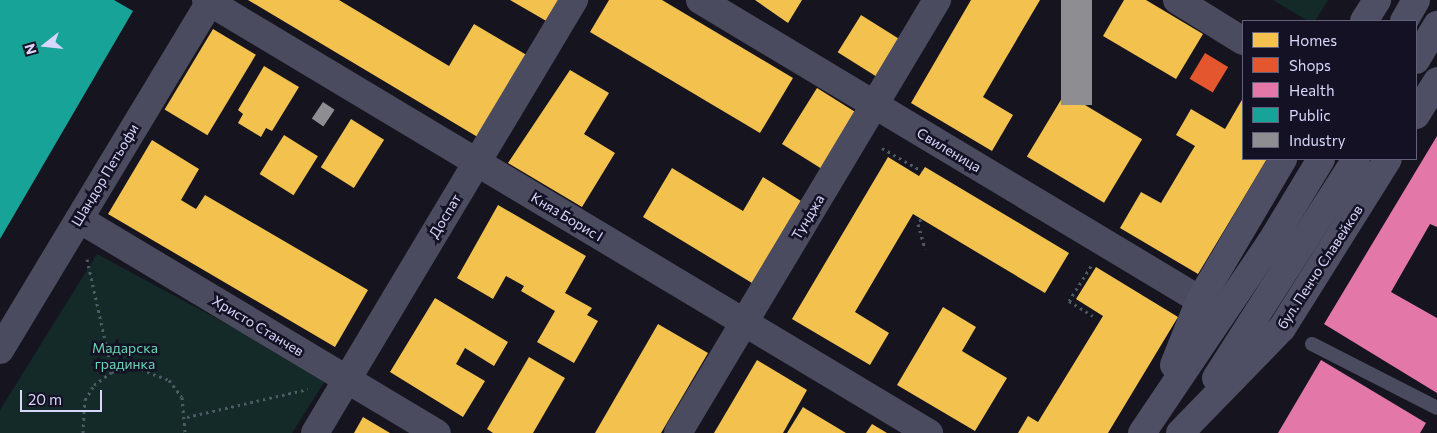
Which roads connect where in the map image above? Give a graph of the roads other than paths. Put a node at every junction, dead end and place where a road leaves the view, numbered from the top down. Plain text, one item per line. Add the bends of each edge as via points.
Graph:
1 (574, 0) edge
2 (700, 0) edge
3 (938, 0) edge
4 (1177, 0) edge
5 (1377, 0) edge
6 (1416, 0) edge
7 (209, 1) edge
8 (1365, 20) edge
9 (1405, 20) edge
10 (1437, 25) edge
11 (1242, 40) edge
12 (1417, 58) edge
13 (1437, 82) edge
14 (874, 106) junction
15 (1417, 113) edge
16 (1282, 160) edge
17 (1320, 160) edge
18 (1355, 160) edge
19 (1387, 160) edge
20 (477, 163) junction
21 (79, 219) junction
22 (1200, 300) junction
23 (744, 323) junction
24 (1312, 344) dead end
25 (0, 350) edge
26 (347, 379) junction
27 (1432, 400) edge
28 (1158, 408) junction
29 (315, 433) edge
30 (437, 433) edge
31 (678, 433) edge
32 (929, 433) edge
33 (1142, 433) edge
34 (1180, 433) edge

1 - 20 street, Доспат
2 - 14 street, Свиленица
3 - 14 street, Тунджа
4 - 11 street
5 - 8 main road
6 - 9 main road
7 - 20 street, Княз Борис I
7 - 21 street, Шандор Петьофи
10 - 12 main road
13 - 15 main road
14 - 22 street, Свиленица
14 - 23 street, Тунджа
16 - 22 main road
17 - 28 main road via 1271,242
18 - 34 main road, бул. Пенчо Славейков via 1297,257
19 - 34 main road, бул. Пенчо Славейков via 1282,328
20 - 23 street, Княз Борис I
20 - 26 street, Доспат
21 - 25 street, Шандор Петьофи
21 - 26 street, Христо Станчев
22 - 28 main road
23 - 31 street, Тунджа
23 - 32 street, Княз Борис I
24 - 27 lane
26 - 29 street, Доспат
26 - 30 street, Христо Станчев
28 - 33 main road

